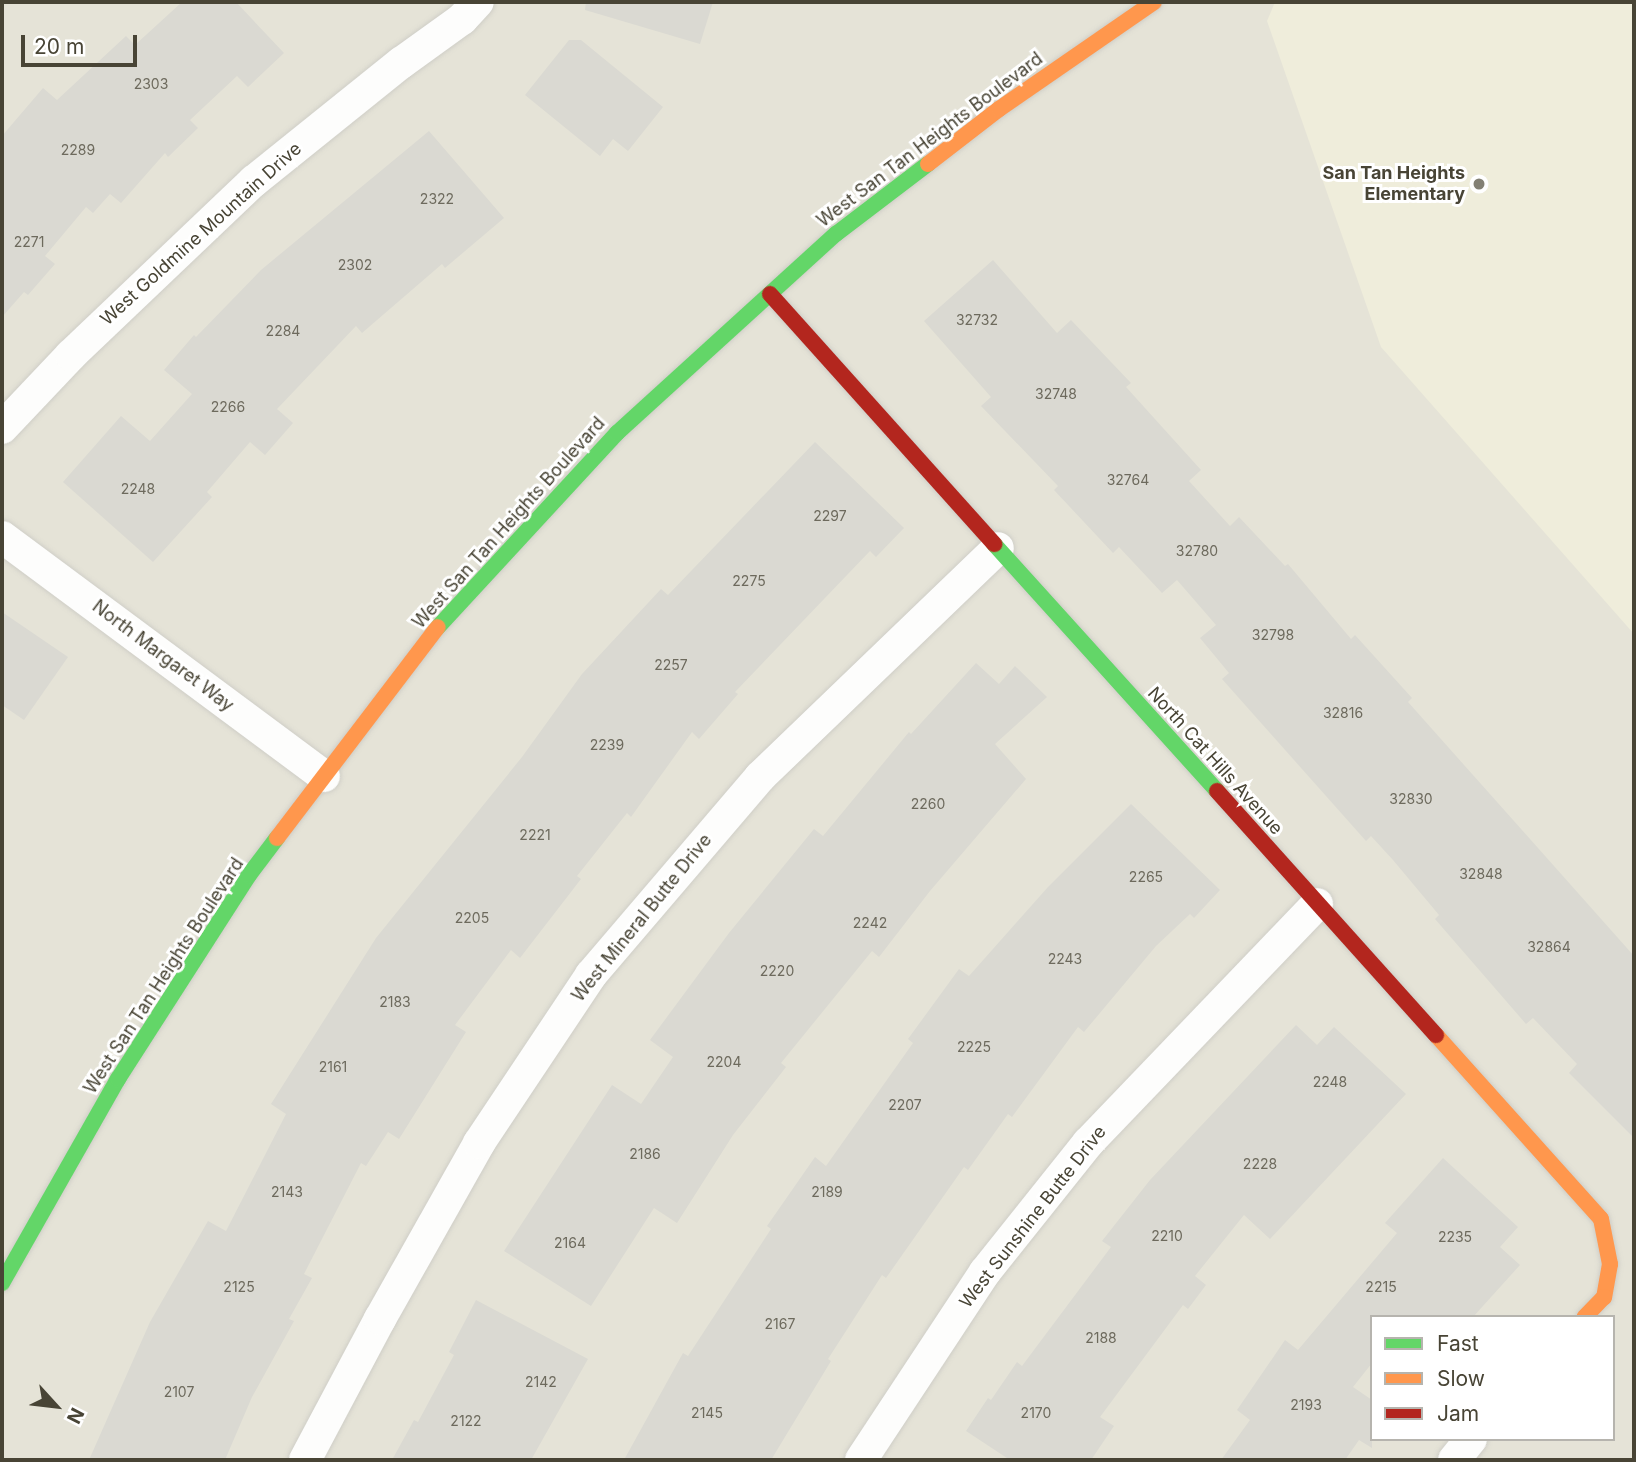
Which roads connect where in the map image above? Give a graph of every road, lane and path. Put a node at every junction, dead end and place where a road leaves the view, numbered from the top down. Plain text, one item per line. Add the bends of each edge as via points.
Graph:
1 (478, 2) edge
2 (1154, 2) edge
3 (770, 294) junction
4 (2, 428) edge
5 (2, 537) edge
6 (998, 548) junction
7 (324, 776) junction
8 (1317, 904) junction
9 (2, 1283) edge
10 (1586, 1315) edge
11 (1469, 1441) edge
12 (305, 1460) edge
13 (861, 1460) edge
14 (1454, 1460) edge

1 - 4 street, West Goldmine Mountain Drive via 254,181 80,346
2 - 3 street, West San Tan Heights Boulevard via 999,109 836,234
3 - 6 street, North Cat Hills Avenue
3 - 7 street, West San Tan Heights Boulevard via 617,433 462,600
5 - 7 street, North Margaret Way
6 - 8 street, North Cat Hills Avenue
6 - 12 street, West Mineral Butte Drive via 760,777 591,975 480,1143
7 - 9 street, West San Tan Heights Boulevard via 249,875 118,1079
8 - 10 street, North Cat Hills Avenue via 1601,1219 1611,1264 1604,1297
8 - 13 street, West Sunshine Butte Drive via 1088,1143 985,1272
11 - 14 street

